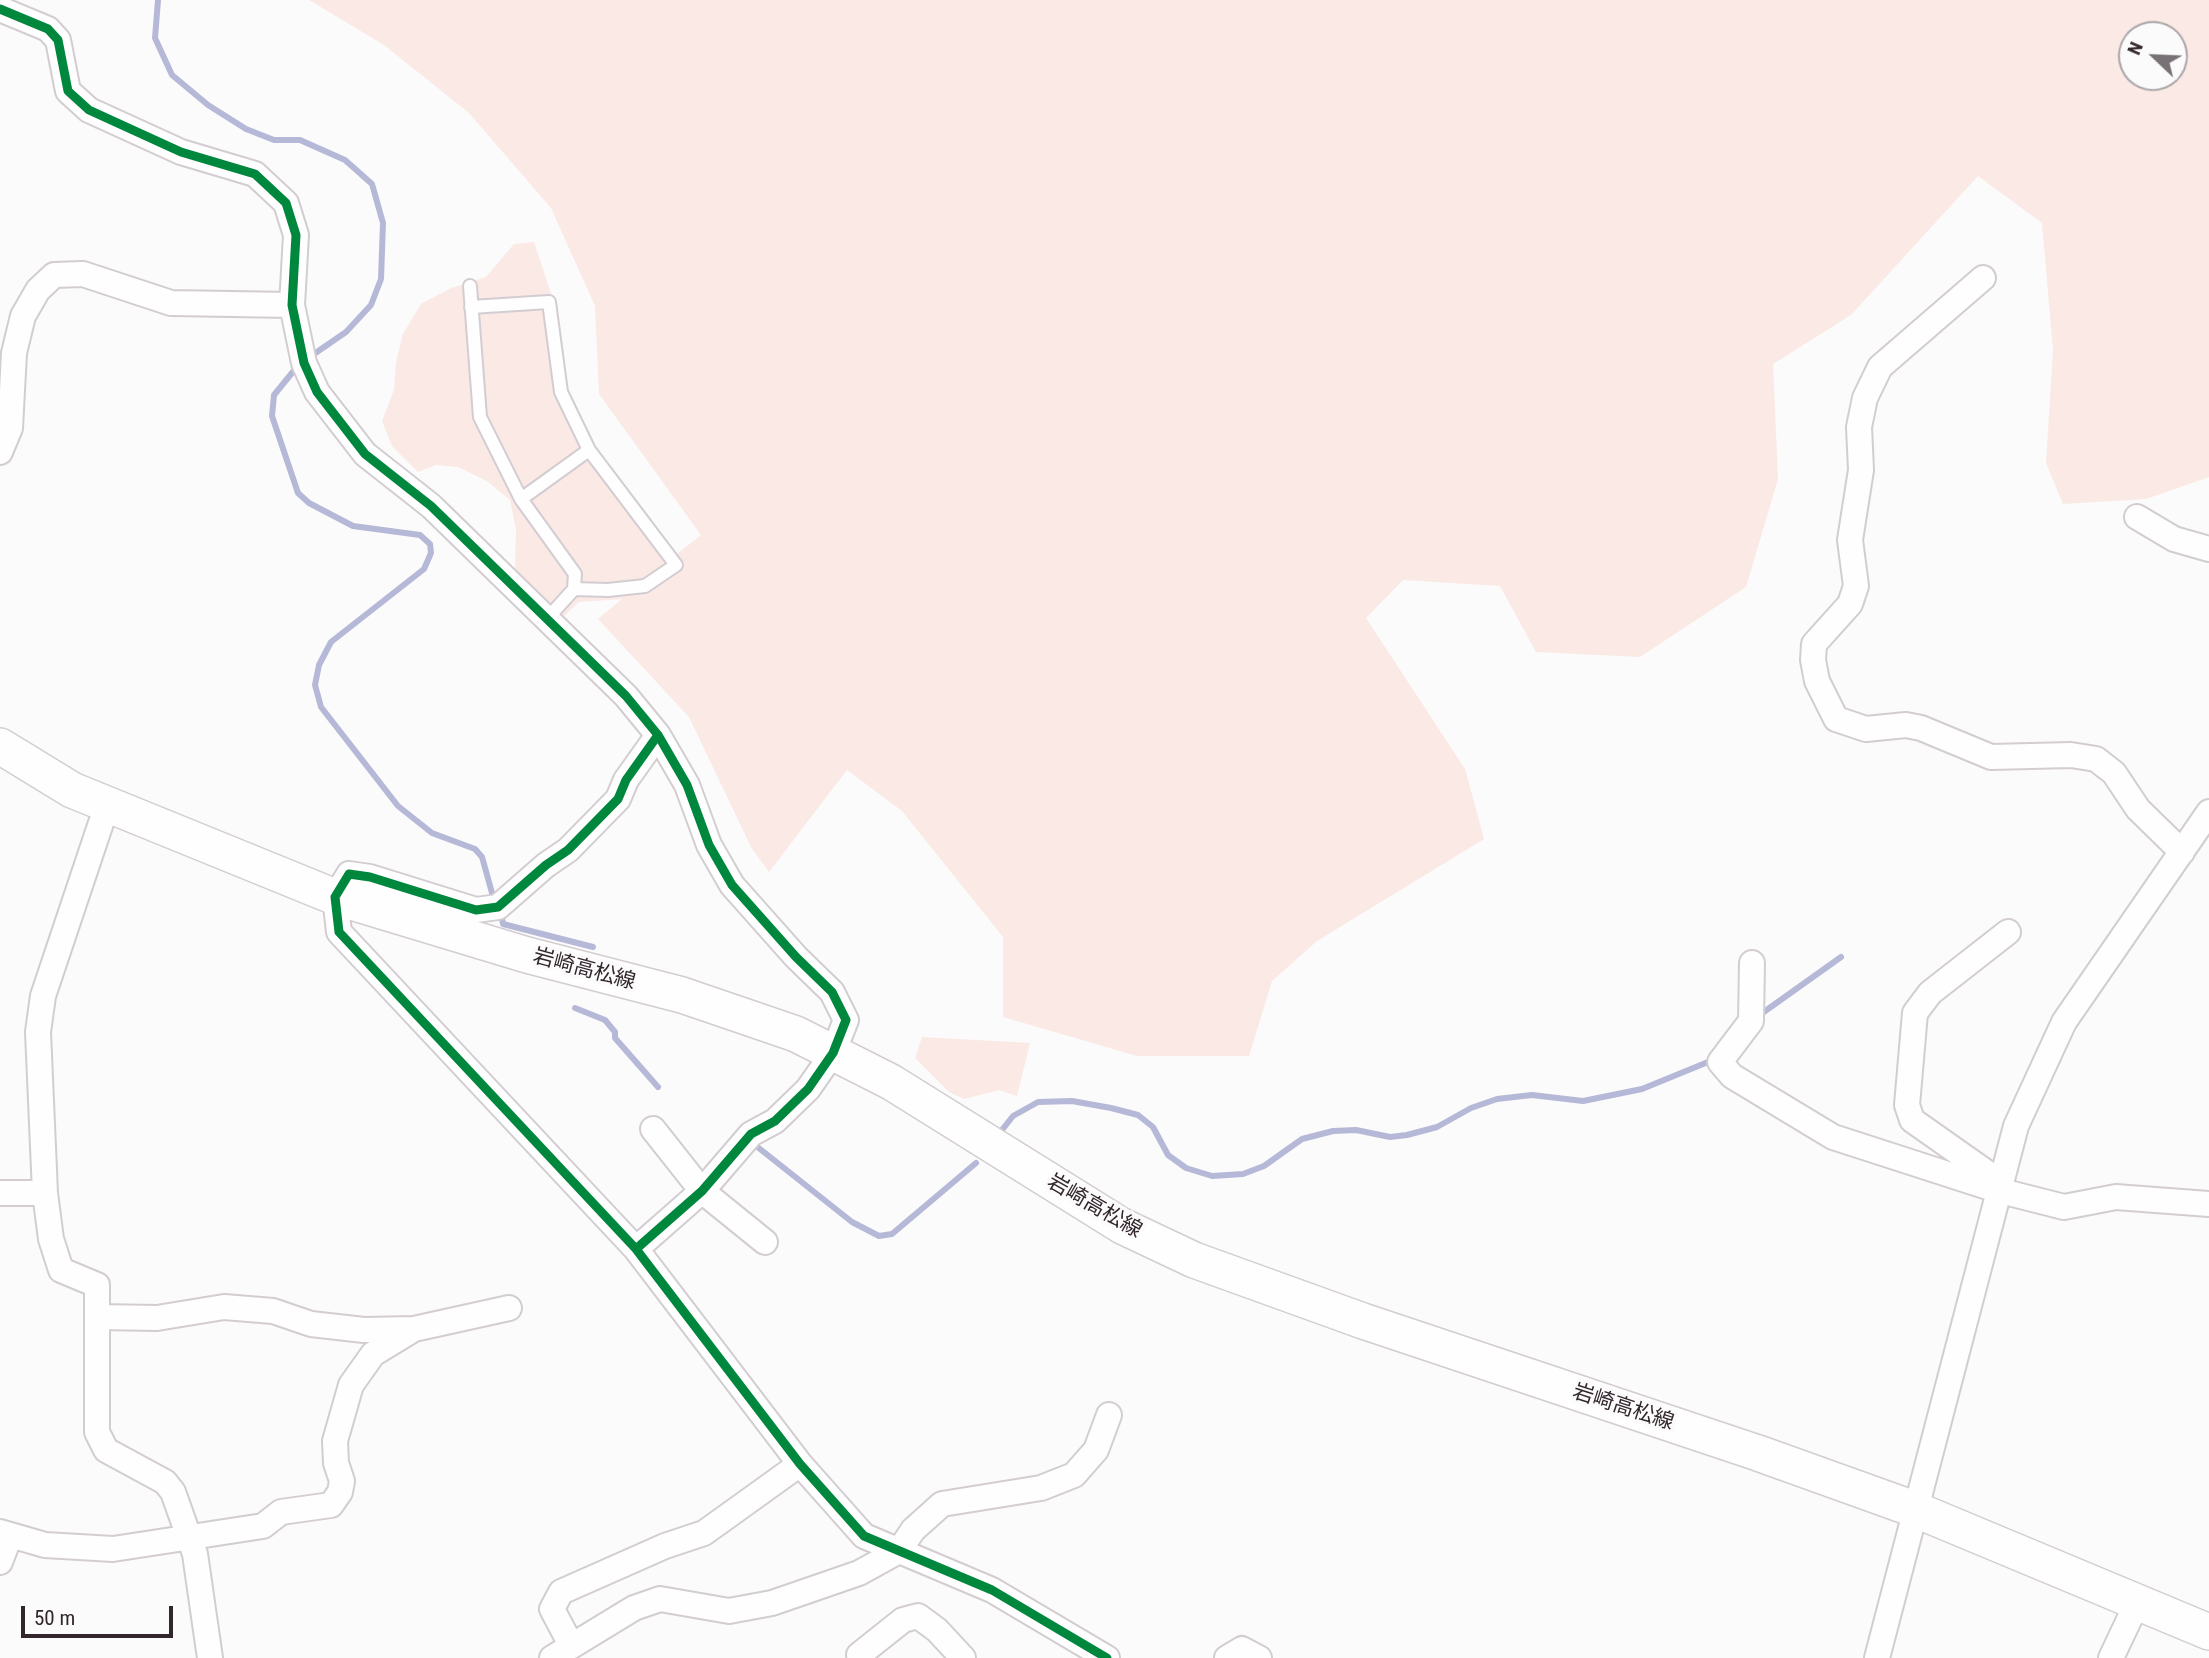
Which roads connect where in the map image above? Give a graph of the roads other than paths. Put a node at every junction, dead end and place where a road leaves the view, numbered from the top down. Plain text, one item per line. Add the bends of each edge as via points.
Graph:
1 (0, 9) edge
2 (1983, 278) dead end
3 (470, 286) dead end
4 (292, 305) junction
5 (471, 307) junction
6 (589, 450) junction
7 (0, 452) edge
8 (522, 499) junction
9 (2137, 517) dead end
10 (2209, 549) edge
11 (574, 589) junction
12 (545, 620) junction
13 (658, 735) junction
14 (0, 746) edge
15 (107, 805) junction
16 (2208, 816) edge
17 (2182, 852) junction
18 (335, 897) junction
19 (2008, 932) dead end
20 (1752, 963) dead end
21 (834, 1053) junction
22 (653, 1129) dead end
23 (1998, 1186) junction
24 (702, 1191) junction
25 (0, 1193) edge
26 (45, 1193) junction
27 (2209, 1204) edge
28 (765, 1242) dead end
29 (636, 1249) junction
30 (509, 1308) dead end
31 (98, 1317) junction
32 (414, 1329) junction
33 (1109, 1415) dead end
34 (800, 1464) junction
35 (1914, 1509) junction
36 (5, 1534) edge
37 (190, 1539) junction
38 (899, 1551) junction
39 (0, 1562) edge
40 (2138, 1601) junction
41 (2209, 1632) edge
42 (561, 1652) edge
43 (859, 1655) dead end
44 (209, 1658) edge
45 (963, 1658) edge
46 (1107, 1658) edge
47 (1227, 1658) edge
48 (1259, 1658) edge
49 (1877, 1658) edge
50 (2111, 1658) edge

1 - 4 street via 48,29 58,40 68,91 89,110 181,152 255,174 271,187 286,203 296,235
2 - 17 street via 1880,367 1865,398 1859,427 1861,470 1850,540 1856,586 1850,604 1814,644 1817,681 1836,719 1866,729 1921,728 1991,757 2071,755 2096,759 2114,773 2138,809
3 - 5 lane
4 - 7 street via 171,303 83,274 54,275 38,290 23,316 14,354 10,428
4 - 12 street via 304,363 317,392 342,427 365,454 431,506
5 - 6 lane via 549,302 561,392
5 - 8 lane via 480,417
6 - 8 lane
6 - 11 lane via 676,565 645,586
8 - 11 lane via 575,574
9 - 10 street via 2174,540
11 - 12 lane
12 - 13 street via 626,696
13 - 18 street via 618,799 568,850 498,907 475,910 349,874
13 - 21 street via 687,785 709,845 732,885 832,992 846,1020
14 - 15 main road, 岩崎高松線 via 72,790
15 - 18 main road, 岩崎高松線
15 - 26 street via 43,996 38,1032
16 - 17 street
17 - 23 street via 2064,1022 2016,1126
18 - 21 main road, 岩崎高松線 via 527,955 682,995 796,1034
18 - 29 street via 339,932 354,950
19 - 23 street via 1930,993 1915,1013 1907,1105 1912,1120
20 - 23 street via 1751,1021 1720,1062 1732,1076 1833,1137
21 - 24 street via 808,1088 775,1121 751,1134
21 - 35 main road, 岩崎高松線 via 891,1082 1122,1226 1194,1260
22 - 24 street
23 - 27 street via 2064,1207 2116,1197
23 - 35 street
24 - 28 street
24 - 29 street
25 - 26 street
26 - 31 street via 61,1270 97,1284
29 - 34 street
30 - 32 street
31 - 32 street via 157,1318 224,1307 273,1311 311,1324
31 - 37 street via 97,1432 106,1450 165,1482
32 - 37 street via 373,1354 351,1385 335,1441 340,1492 331,1505 281,1511 263,1526
33 - 38 street via 1096,1450 1074,1475 1041,1488 942,1503
34 - 38 street via 864,1536
34 - 42 street via 704,1533 561,1592 552,1609
35 - 40 main road, 岩崎高松線
35 - 49 street
36 - 37 street via 73,1549
36 - 39 street
37 - 44 street via 205,1608
38 - 42 street via 859,1573 729,1611 660,1600 634,1608
38 - 46 street via 992,1590
40 - 41 main road, 岩崎高松線
40 - 50 street
43 - 45 street via 903,1620 918,1616
47 - 48 street via 1242,1649

